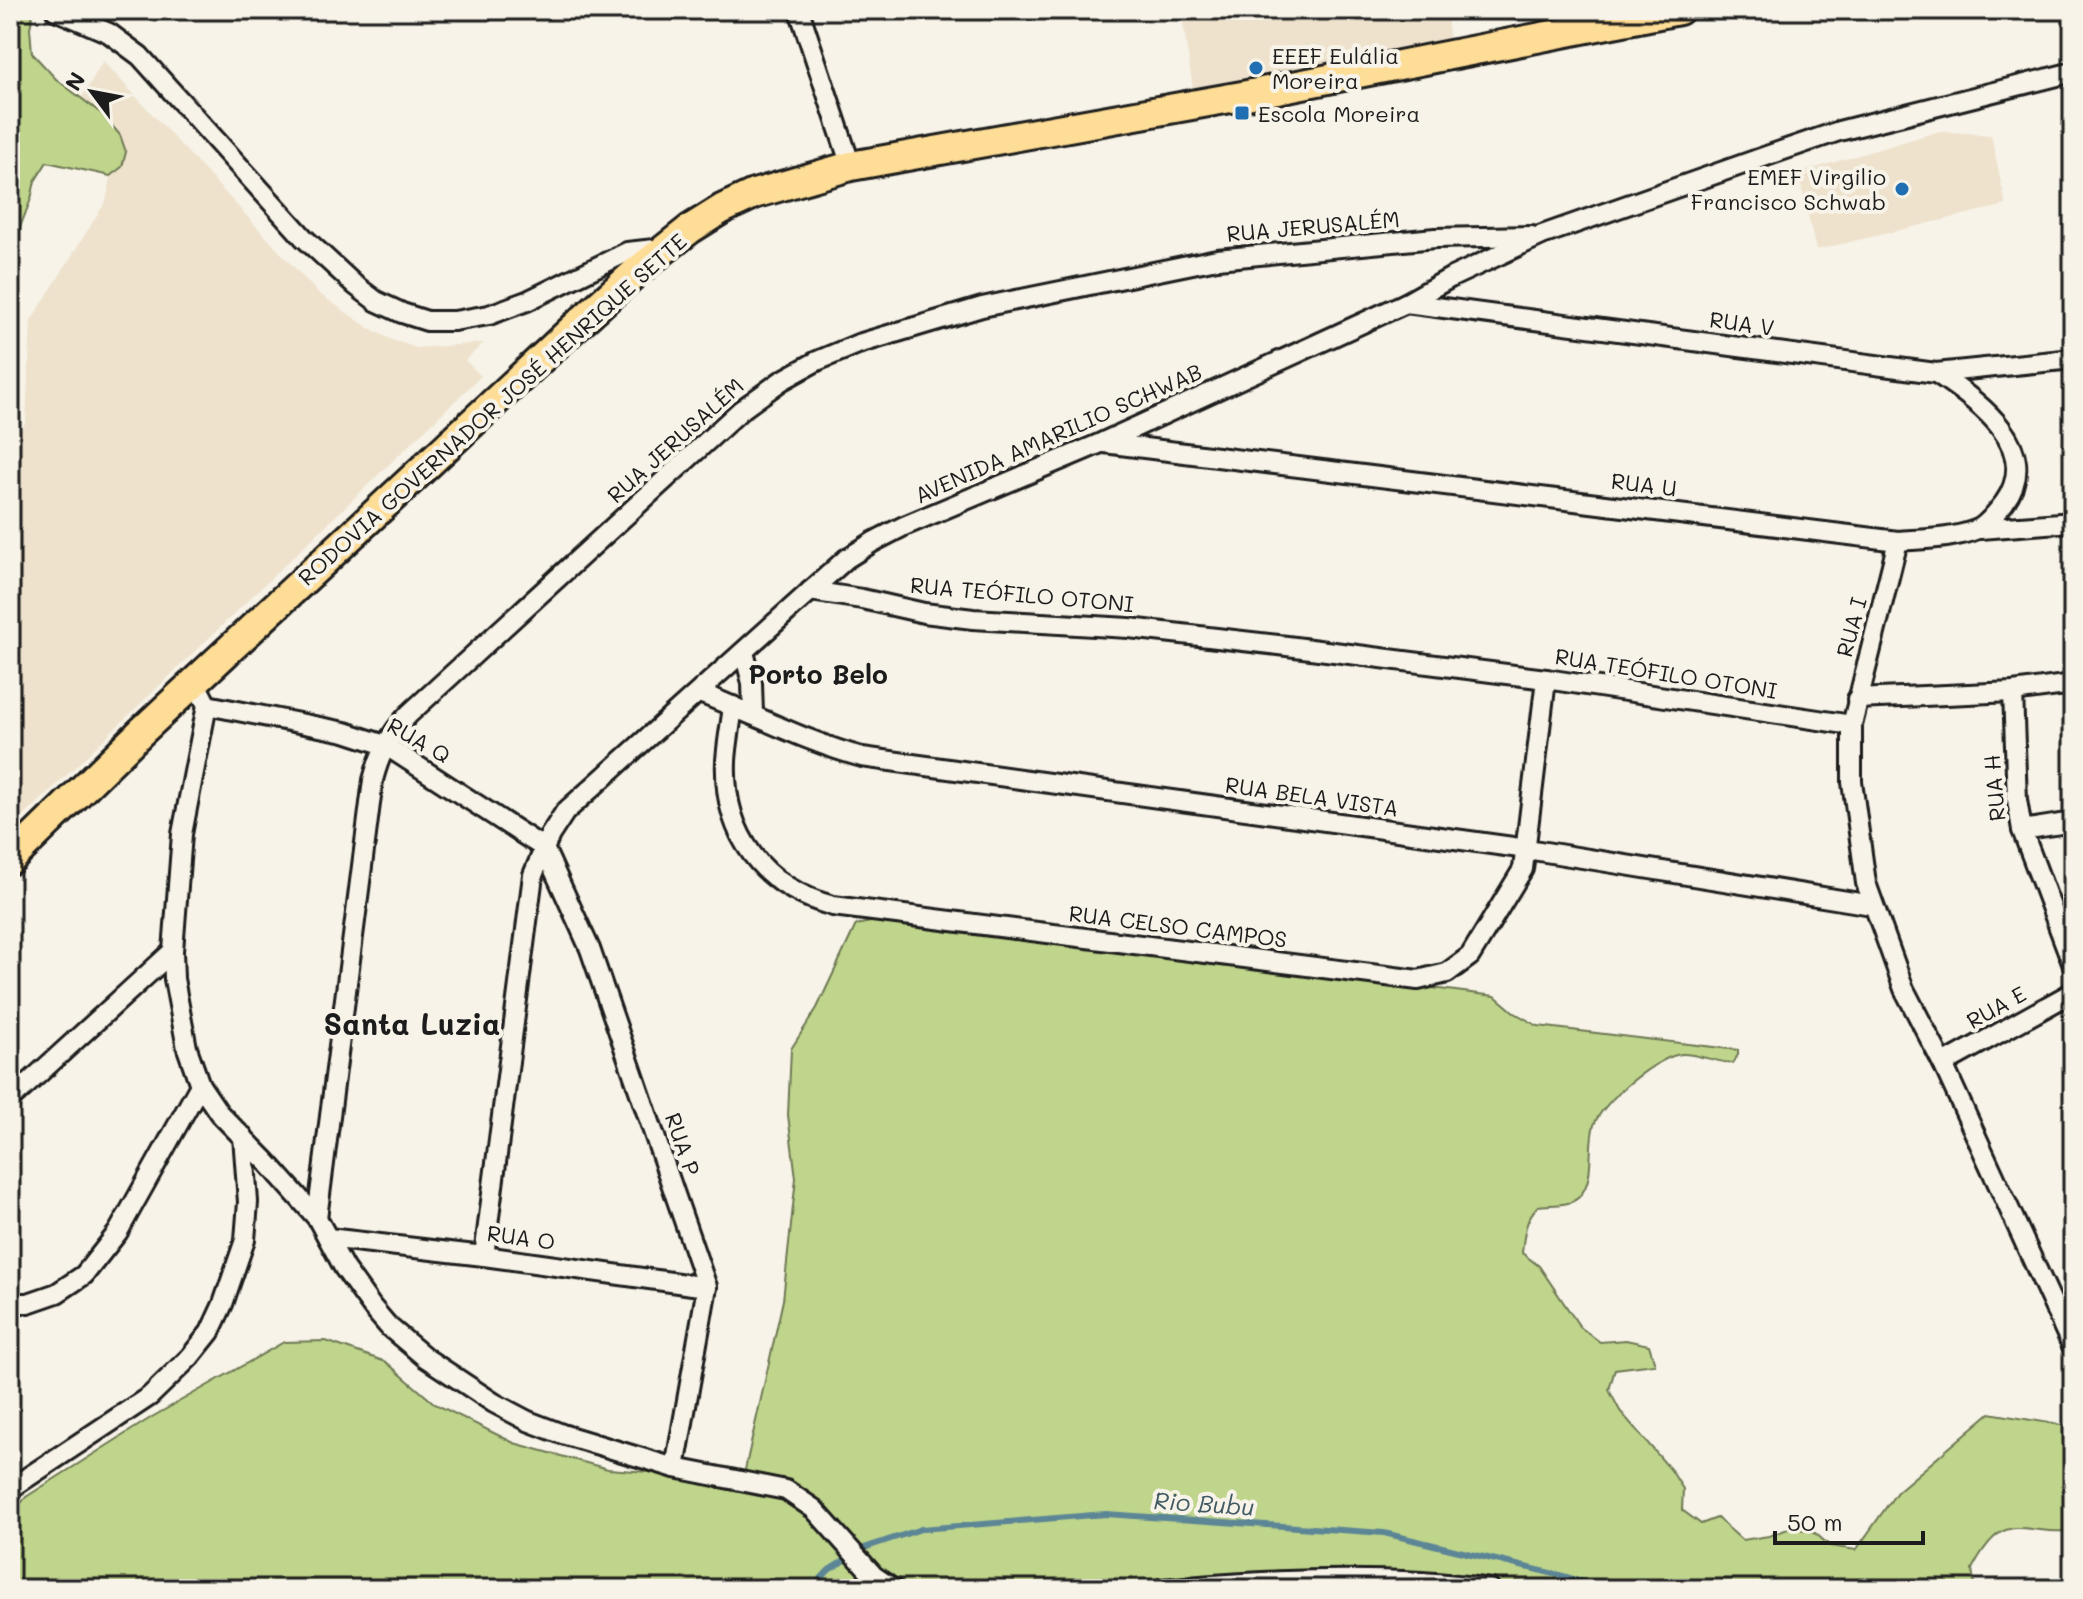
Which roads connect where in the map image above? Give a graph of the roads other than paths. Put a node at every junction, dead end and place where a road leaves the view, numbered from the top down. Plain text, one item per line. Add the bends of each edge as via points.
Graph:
1 (55, 10) edge
2 (799, 10) edge
3 (1679, 10) edge
4 (2073, 72) edge
5 (851, 166) junction
6 (1542, 235) junction
7 (666, 247) junction
8 (1406, 303) junction
9 (2073, 359) edge
10 (1936, 373) junction
11 (1101, 443) junction
12 (2073, 522) edge
13 (1980, 529) junction
14 (1898, 541) junction
15 (810, 591) junction
16 (744, 652) junction
17 (1546, 679) junction
18 (2073, 684) edge
19 (2013, 692) junction
20 (201, 693) junction
21 (700, 693) junction
22 (1857, 699) junction
23 (733, 706) junction
24 (753, 714) junction
25 (1852, 725) junction
26 (385, 745) junction
27 (2073, 822) edge
28 (2022, 830) junction
29 (544, 848) junction
30 (1527, 849) junction
31 (10, 860) edge
32 (1872, 905) junction
33 (173, 951) junction
34 (2073, 965) edge
35 (2073, 992) edge
36 (1943, 1064) junction
37 (200, 1085) junction
38 (10, 1100) edge
39 (243, 1136) junction
40 (317, 1218) junction
41 (328, 1238) junction
42 (484, 1256) junction
43 (707, 1287) junction
44 (10, 1303) edge
45 (2073, 1348) edge
46 (675, 1468) junction
47 (10, 1489) edge
48 (893, 1589) edge
49 (1161, 1589) edge
50 (1490, 1589) edge

1 - 7 street via 109,33 140,56 304,238 355,285 402,313 427,321 489,315 627,252
2 - 5 street
3 - 5 main road, RODOVIA GOVERNADOR JOSÉ HENRIQUE SETTE
4 - 6 street, AVENIDA AMARILIO SCHWAB via 1839,131
5 - 7 main road, RODOVIA GOVERNADOR JOSÉ HENRIQUE SETTE via 754,194
6 - 8 street, AVENIDA AMARILIO SCHWAB
6 - 26 street, RUA JERUSALÉM via 1435,238 1217,259 982,307 817,361 741,410 409,714
7 - 20 main road, RODOVIA GOVERNADOR JOSÉ HENRIQUE SETTE via 576,326
8 - 10 street, RUA V
8 - 11 street, AVENIDA AMARILIO SCHWAB
9 - 10 street, RUA V
10 - 13 street via 1989,414 2011,444 2015,480 2009,496
11 - 14 street, RUA U
11 - 15 street, AVENIDA AMARILIO SCHWAB via 904,526 846,559
12 - 13 street, RUA U
13 - 14 street, RUA U
14 - 22 street, RUA I
15 - 16 street, AVENIDA AMARILIO SCHWAB
15 - 17 street, RUA TEÓFILO OTONI via 960,617 1129,628
16 - 21 street, AVENIDA AMARILIO SCHWAB
16 - 24 street
17 - 25 street, RUA TEÓFILO OTONI
17 - 30 street, RUA CELSO CAMPOS
18 - 19 street
19 - 22 street
19 - 28 street, RUA H
20 - 26 street, RUA Q
20 - 31 main road, RODOVIA GOVERNADOR JOSÉ HENRIQUE SETTE
20 - 33 street
21 - 23 street, RUA BELA VISTA
21 - 29 street, AVENIDA AMARILIO SCHWAB via 565,812
22 - 25 street, RUA I
23 - 24 street, RUA BELA VISTA
23 - 30 street, RUA CELSO CAMPOS via 726,784 736,826 752,855 774,878 802,896 833,906 1418,980 1447,973 1470,956 1513,888
24 - 30 street, RUA BELA VISTA via 809,741 862,757
25 - 32 street via 1854,797
26 - 29 street, RUA Q
26 - 40 street, RUA JERUSALÉM via 373,780
27 - 28 street
28 - 34 street, RUA H
29 - 42 street, AVENIDA AMARILIO SCHWAB via 531,886
29 - 43 street, RUA P via 590,949
30 - 32 street, RUA BELA VISTA
32 - 36 street via 1904,989
33 - 37 street via 183,1032
33 - 38 street
35 - 36 street, RUA E
36 - 45 street
37 - 39 street
37 - 44 street via 118,1232 84,1275 57,1293
39 - 40 street
39 - 47 street via 245,1240 210,1332 150,1396
40 - 41 street
41 - 42 street, RUA O
41 - 46 street via 389,1327 457,1380 528,1421
42 - 43 street, RUA O
43 - 46 street, RUA P
46 - 48 street via 786,1490 814,1509 874,1576
49 - 50 street via 1324,1581

